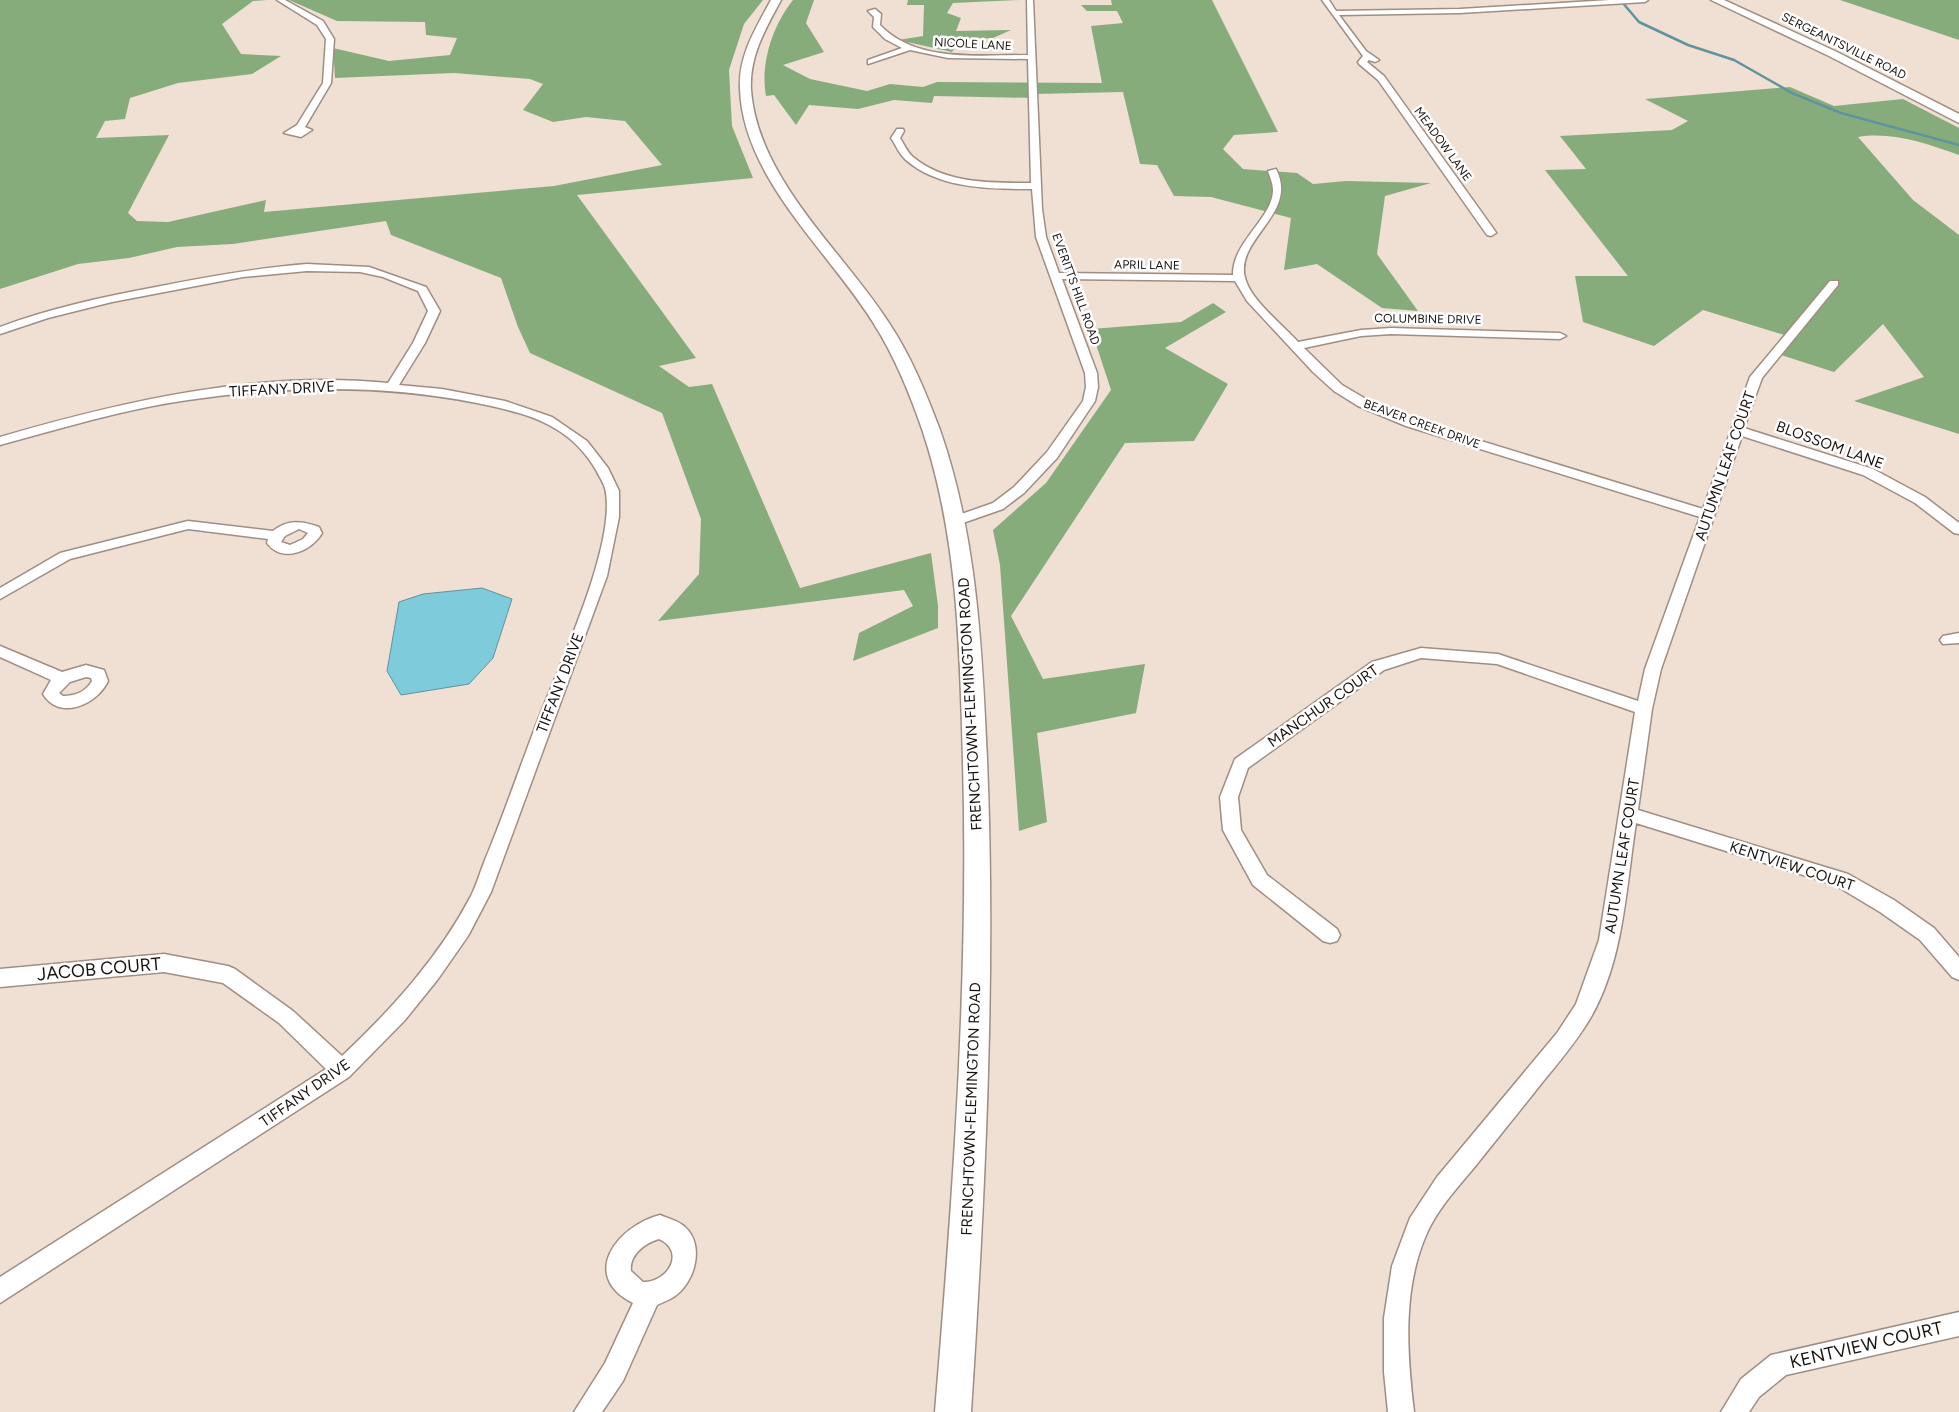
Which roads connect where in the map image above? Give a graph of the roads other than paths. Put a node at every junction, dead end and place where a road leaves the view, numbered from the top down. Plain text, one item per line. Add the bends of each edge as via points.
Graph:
1 (280, 0) edge
2 (776, 0) edge
3 (1030, 0) edge
4 (1325, 0) edge
5 (1645, 0) edge
6 (1716, 0) edge
7 (872, 11) dead end
8 (1334, 13) junction
9 (910, 48) junction
10 (1033, 57) junction
11 (871, 62) dead end
12 (1959, 119) edge
13 (300, 128) dead end
14 (900, 132) dead end
15 (1273, 172) dead end
16 (1037, 186) junction
17 (1491, 234) dead end
18 (1056, 276) junction
19 (1238, 278) junction
20 (1834, 283) dead end
21 (0, 330) edge
22 (1560, 336) dead end
23 (1297, 346) junction
24 (392, 386) junction
25 (1737, 430) junction
26 (0, 441) edge
27 (1708, 515) junction
28 (955, 521) junction
29 (1959, 530) edge
30 (276, 536) dead end
31 (0, 594) edge
32 (0, 651) edge
33 (63, 679) dead end
34 (1644, 709) junction
35 (1629, 814) junction
36 (1330, 935) dead end
37 (1959, 970) edge
38 (0, 978) edge
39 (342, 1070) junction
40 (0, 1291) edge
41 (650, 1295) dead end
42 (1959, 1324) edge
43 (587, 1412) edge
44 (953, 1412) edge
45 (1402, 1412) edge
46 (1734, 1412) edge

1 - 13 street via 320,23 328,31 330,40 327,83
2 - 28 main road, FRENCHTOWN-FLEMINGTON ROAD via 756,31 746,64 745,96 755,140 782,191 857,288 898,353 933,433
3 - 10 street, EVERITTS HILL ROAD
4 - 8 street, MEADOW LANE
5 - 8 street via 1460,11
6 - 12 main road, SERGEANTSVILLE ROAD via 1832,53
7 - 9 street, NICOLE LANE via 878,16 876,25 882,32
8 - 17 street, MEADOW LANE via 1368,56 1362,62 1384,82
9 - 10 street, NICOLE LANE via 947,55
9 - 11 street
10 - 16 street, EVERITTS HILL ROAD
14 - 16 street via 895,138 903,153 916,164 937,174 981,184
15 - 19 street via 1278,190 1275,203 1241,256
16 - 18 street, EVERITTS HILL ROAD via 1041,237
18 - 19 street, APRIL LANE
18 - 28 street, EVERITTS HILL ROAD via 1091,373 1089,401 1052,455 1019,490 998,506
19 - 23 street, BEAVER CREEK DRIVE via 1248,296
20 - 25 street, AUTUMN LEAF COURT via 1756,377
21 - 24 street via 37,316 115,297 216,279 303,267 351,268 385,274 422,289 434,311 419,344
22 - 23 street, COLUMBINE DRIVE via 1391,331 1361,333
23 - 27 street, BEAVER CREEK DRIVE via 1350,397 1377,410
24 - 26 street, TIFFANY DRIVE via 266,388 165,400 98,414
24 - 39 street, TIFFANY DRIVE via 482,400 562,425 591,451 612,488 610,530 596,589 507,830 475,906 444,956 384,1031
25 - 27 street, AUTUMN LEAF COURT
25 - 29 street, BLOSSOM LANE via 1868,472 1920,500
27 - 34 street, AUTUMN LEAF COURT via 1653,669
28 - 44 main road, FRENCHTOWN-FLEMINGTON ROAD via 970,660 976,771 977,912 968,1179
30 - 31 street via 188,525 65,556
32 - 33 street
34 - 35 street, AUTUMN LEAF COURT
34 - 36 street, MANCHUR COURT via 1498,659 1420,653 1378,666 1241,764 1229,797 1232,830 1260,880
35 - 37 street, KENTVIEW COURT via 1841,879 1888,906 1927,934
35 - 45 street, AUTUMN LEAF COURT via 1608,940 1584,1010 1564,1040 1445,1185 1418,1226 1404,1266 1396,1318
38 - 39 street, JACOB COURT via 164,962 228,975 286,1017
39 - 40 street, TIFFANY DRIVE
41 - 43 street via 614,1372
42 - 46 street, KENTVIEW COURT via 1780,1364 1750,1388

